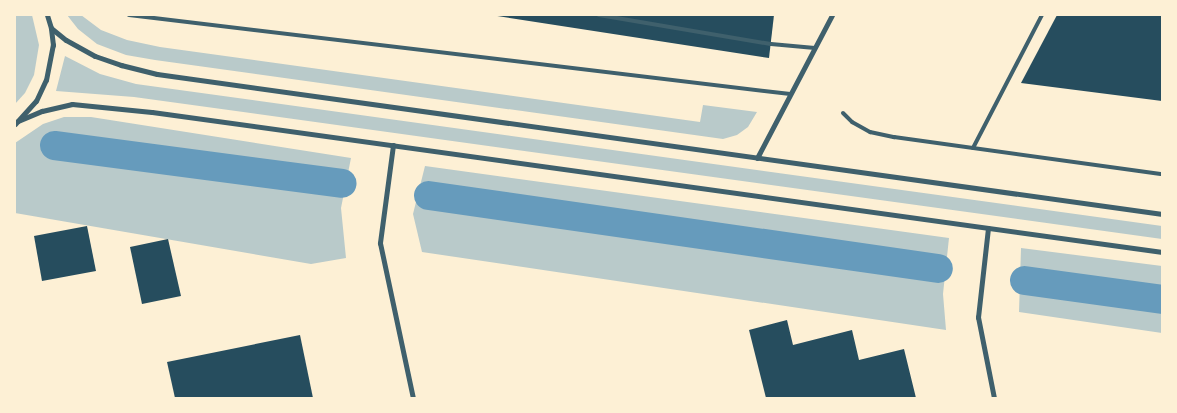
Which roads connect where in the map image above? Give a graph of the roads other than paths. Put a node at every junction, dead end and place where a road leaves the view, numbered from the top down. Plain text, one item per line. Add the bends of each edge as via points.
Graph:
1 (46, 15) edge
2 (129, 15) edge
3 (599, 15) edge
4 (832, 15) edge
5 (1042, 15) edge
6 (51, 28) junction
7 (815, 48) junction
8 (790, 94) junction
9 (843, 113) dead end
10 (17, 122) edge
11 (393, 145) junction
12 (973, 148) junction
13 (757, 158) junction
14 (1162, 174) edge
15 (1162, 214) edge
16 (988, 228) junction
17 (1162, 252) edge
18 (412, 398) edge
19 (994, 398) edge

1 - 6 street
2 - 8 lane
3 - 7 lane via 771,44
4 - 7 street
5 - 12 lane
6 - 10 street via 51,63 46,80 36,102
6 - 13 street via 95,56 157,74
7 - 8 street
8 - 13 street
9 - 12 lane via 856,125 880,134
10 - 11 street via 42,111 72,104
11 - 16 street
11 - 18 street via 380,243
12 - 14 lane
13 - 15 street
16 - 17 street
16 - 19 street via 978,317

